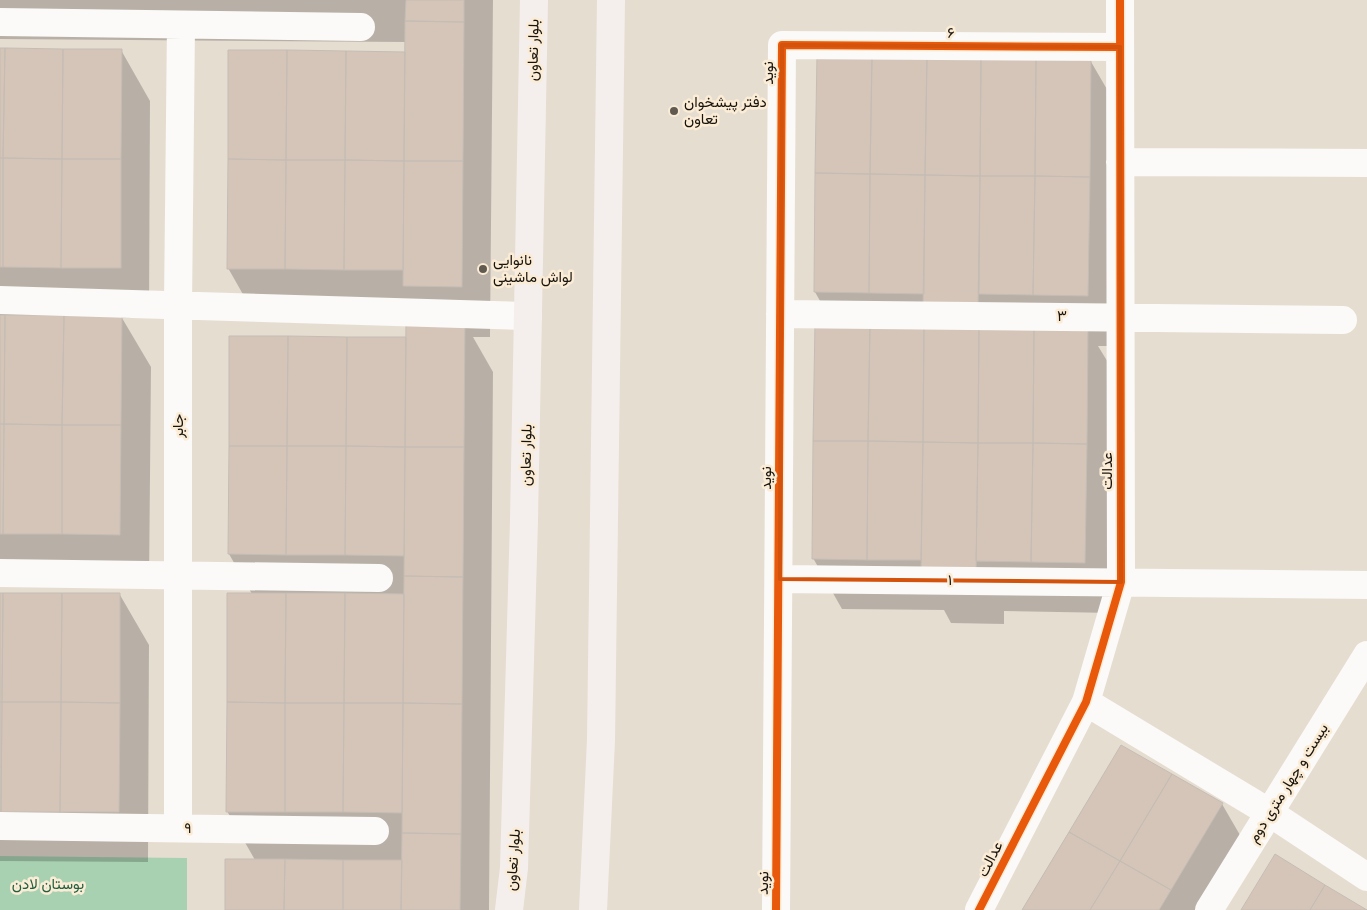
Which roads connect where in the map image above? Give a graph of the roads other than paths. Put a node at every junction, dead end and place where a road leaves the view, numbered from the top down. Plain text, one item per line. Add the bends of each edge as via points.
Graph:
1 (534, 0) edge
2 (611, 0) edge
3 (1120, 0) edge
4 (0, 22) edge
5 (181, 25) junction
6 (361, 27) dead end
7 (782, 46) joint
8 (1120, 47) junction
9 (1120, 162) junction
10 (1367, 163) edge
11 (0, 300) edge
12 (178, 304) junction
13 (780, 314) junction
14 (528, 316) junction
15 (1120, 317) junction
16 (1343, 320) dead end
17 (0, 573) edge
18 (178, 576) junction
19 (379, 578) dead end
20 (780, 579) junction
21 (1121, 582) junction
22 (1367, 585) edge
23 (1367, 655) edge
24 (1086, 702) junction
25 (1270, 813) junction
26 (0, 826) edge
27 (178, 828) junction
28 (375, 831) dead end
29 (1367, 877) edge
30 (509, 910) edge
31 (592, 910) edge
32 (776, 910) edge
33 (979, 910) edge
34 (1210, 910) edge

1 - 14 main road, بلوار تعاون
2 - 31 main road via 601,740
3 - 8 street, عدالت
4 - 5 street
5 - 6 street
5 - 12 street, جابر
7 - 8 street, ۶
7 - 13 street, نوید
8 - 9 street, عدالت
9 - 10 street
9 - 15 street, عدالت
11 - 12 street
12 - 14 street
12 - 18 street, جابر
13 - 15 street, ۳
13 - 20 street, نوید
14 - 30 main road, بلوار تعاون via 514,858
15 - 16 street, ۳
15 - 21 street, عدالت
17 - 18 street
18 - 19 street
18 - 27 street, جابر
20 - 21 street, ۱
20 - 32 street, نوید
21 - 22 street, ۱
21 - 24 street, عدالت
23 - 25 street, بیست و چهار متری دوم
24 - 25 street
24 - 33 street, عدالت
25 - 29 street
25 - 34 street, بیست و چهار متری دوم
26 - 27 street, ۹
27 - 28 street, ۹

